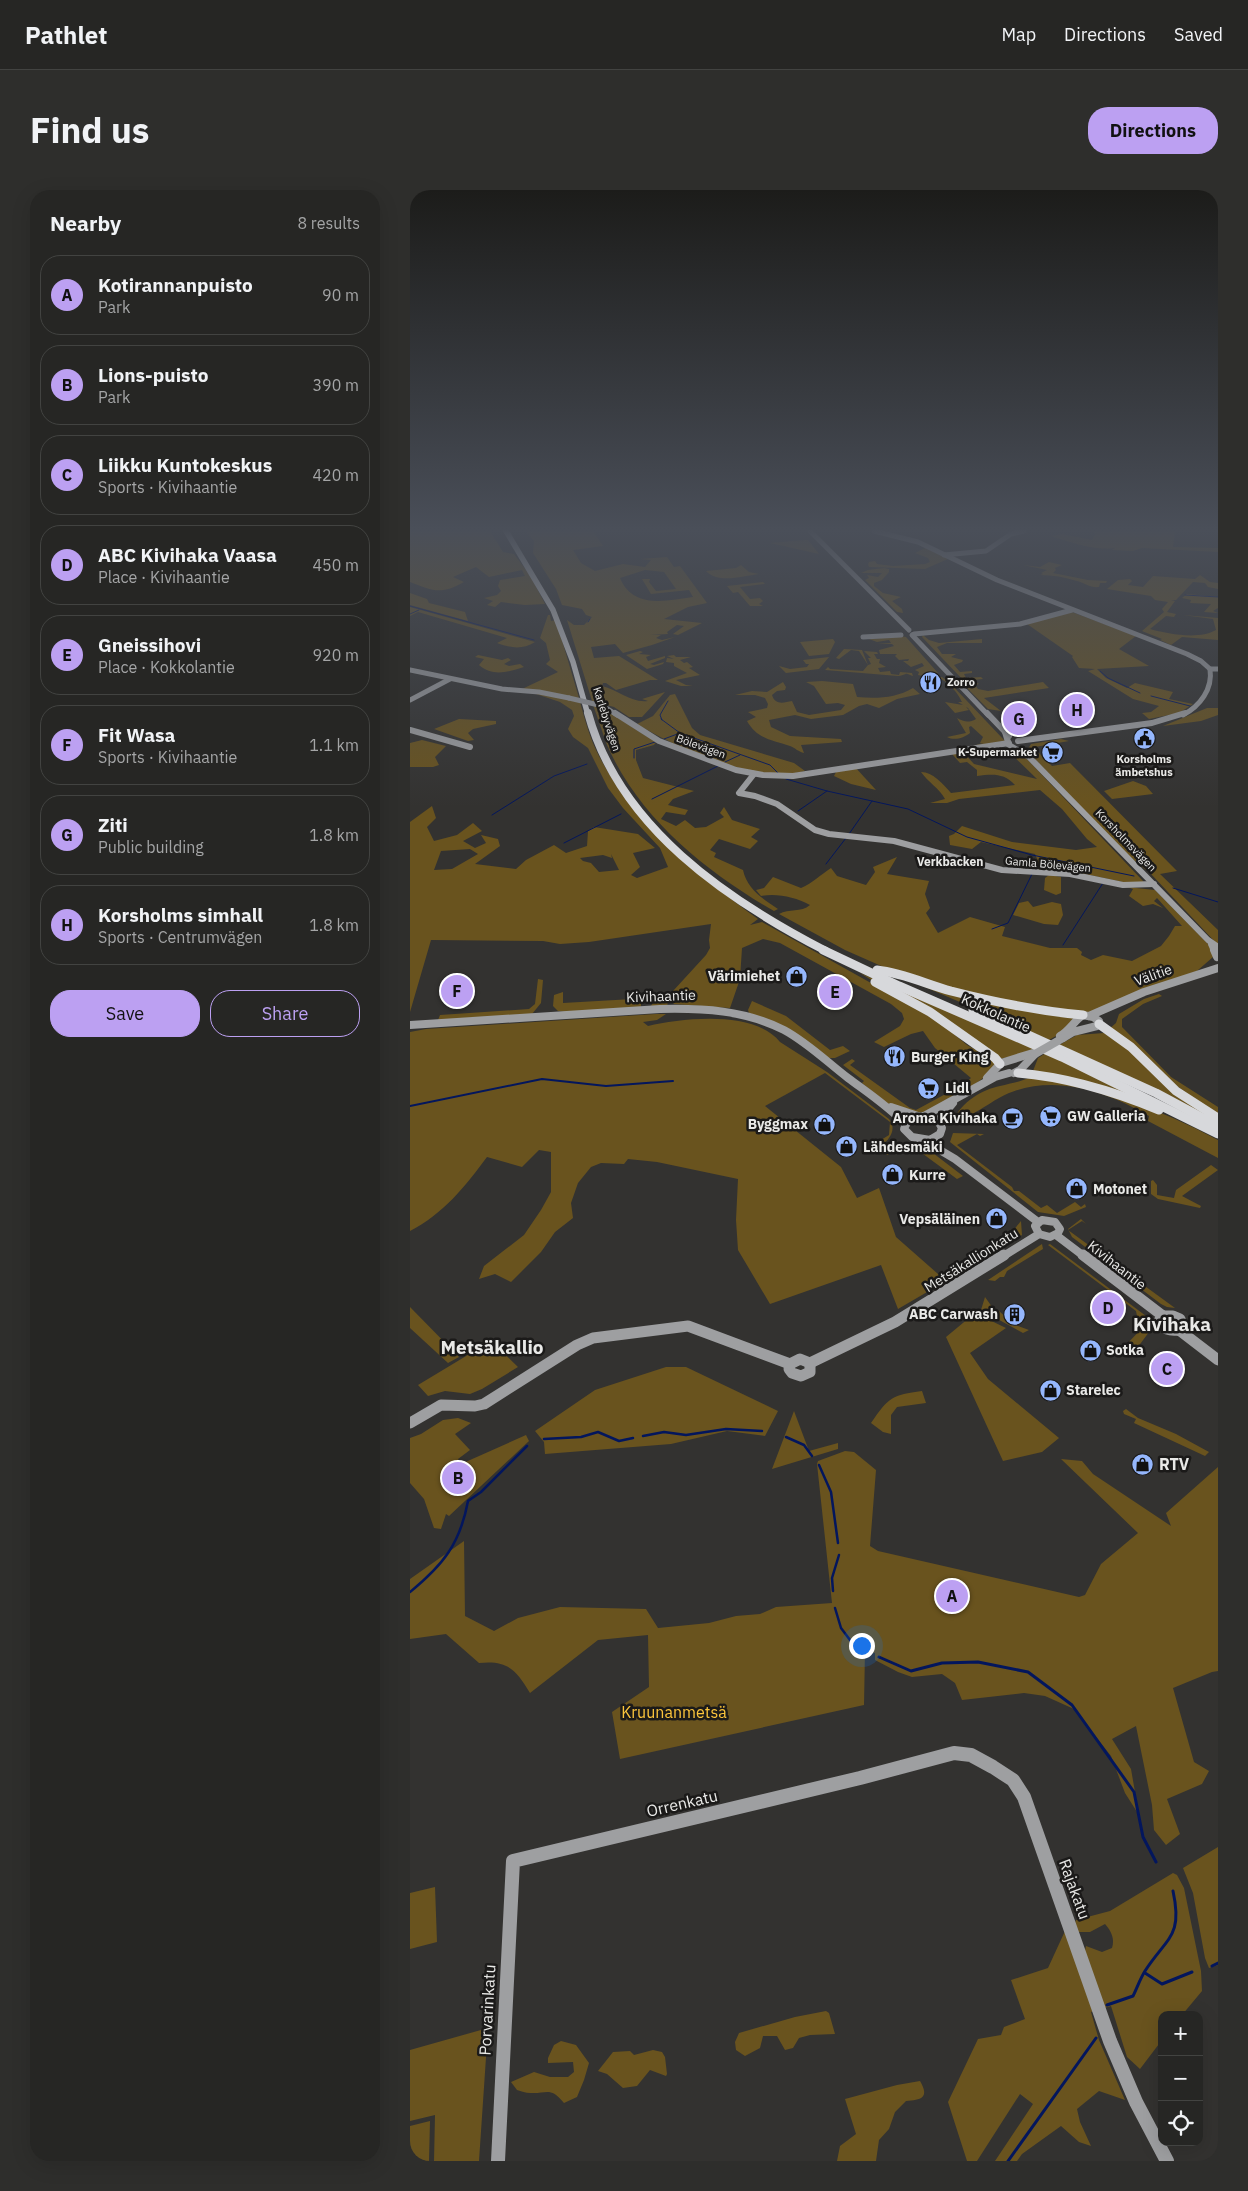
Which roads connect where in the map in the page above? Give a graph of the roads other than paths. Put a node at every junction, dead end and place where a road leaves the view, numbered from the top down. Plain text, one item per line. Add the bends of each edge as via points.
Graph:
1 (559, 623) edge
2 (565, 623) edge
3 (897, 623) edge
4 (898, 623) edge
5 (1024, 623) edge
6 (1106, 623) edge
7 (907, 633) junction
8 (862, 636) dead end
9 (1210, 669) junction
10 (1218, 669) edge
11 (410, 670) edge
12 (450, 679) junction
13 (410, 700) edge
14 (410, 730) edge
15 (1015, 744) junction
16 (470, 748) dead end
17 (1029, 757) joint
18 (754, 774) junction
19 (1154, 884) junction
20 (775, 917) joint
21 (764, 918) joint
22 (1208, 940) junction
23 (1218, 948) edge
24 (825, 952) junction
25 (1217, 961) edge
26 (877, 970) junction
27 (1114, 1006) junction
28 (1086, 1015) junction
29 (1099, 1023) junction
30 (410, 1026) edge
31 (1062, 1037) junction
32 (1034, 1054) junction
33 (1000, 1065) junction
34 (1013, 1073) junction
35 (978, 1086) junction
36 (958, 1098) junction
37 (886, 1105) junction
38 (921, 1116) junction
39 (1218, 1118) edge
40 (938, 1121) junction
41 (905, 1124) junction
42 (1218, 1126) edge
43 (1218, 1134) edge
44 (938, 1136) junction
45 (922, 1140) junction
46 (955, 1159) junction
47 (1038, 1222) junction
48 (1039, 1234) junction
49 (1056, 1235) junction
50 (1218, 1360) edge
51 (810, 1363) junction
52 (790, 1364) junction
53 (410, 1423) edge
54 (860, 1778) joint
55 (513, 1861) joint
56 (498, 2161) edge
57 (1167, 2161) edge

1 - 21 highway, Karlebyvägen via 599,753 614,776 647,822 670,846 723,890
2 - 20 highway, Karlebyvägen via 606,752 635,798 699,866
3 - 7 main road
4 - 7 main road
5 - 7 main road
6 - 9 main road via 1187,654
7 - 8 main road
7 - 15 main road via 943,674 957,684
9 - 10 main road
9 - 15 main road, Bölevägen via 1211,683 1197,705 1183,715
11 - 12 main road, Bölevägen
12 - 13 main road
12 - 18 main road, Bölevägen, bridge via 540,692 603,706 659,741
14 - 16 street
15 - 17 main road, Korsholmsvägen
15 - 18 main road, Bölevägen via 793,776
17 - 19 street, Korsholmsvägen
18 - 19 street, Gamla Bölevägen via 739,793 777,804 817,831 894,841 1002,870 1070,874 1123,885
19 - 22 street, Korsholmsvägen
20 - 26 highway, Kokkolantie
21 - 24 highway, Kokkolantie
22 - 23 main road, Korsholmsvägen
22 - 25 main road, Korsholmsvägen
24 - 33 highway via 830,958 930,1012 995,1058
24 - 43 highway, Kokkolantie via 1066,1059
25 - 27 main road, Välitie via 1203,972
26 - 28 highway via 984,998
26 - 42 highway, Kokkolantie via 1032,1036 1156,1093
27 - 28 main road, Välitie
27 - 29 main road, Välitie
28 - 29 main road
28 - 31 main road via 1077,1019
29 - 31 main road
29 - 39 highway via 1131,1047 1176,1091
30 - 37 main road, Kivihaantie via 676,1008 733,1012 771,1024 799,1040
31 - 32 main road, bridge
32 - 33 main road via 1006,1060
32 - 34 main road
33 - 34 main road
33 - 35 main road
34 - 35 main road via 995,1077
34 - 43 highway via 1051,1076 1098,1086
35 - 36 main road
36 - 38 main road
36 - 40 main road
37 - 38 main road, Kivihaantie
37 - 41 main road, Kivihaantie
38 - 40 main road
38 - 41 main road
40 - 44 main road via 942,1128
41 - 45 main road via 904,1129 909,1135
44 - 45 main road
44 - 46 main road
45 - 46 main road
46 - 47 main road
47 - 48 main road via 1035,1226
47 - 49 main road via 1046,1220 1057,1224 1060,1229
48 - 49 main road
48 - 51 main road, Metsäkallionkatu via 918,1309
49 - 50 main road, Kivihaantie via 1163,1316 1160,1323 1163,1328 1169,1332 1179,1330
51 - 52 main road via 798,1359
51 - 52 main road via 810,1372 801,1376 792,1373
52 - 53 main road via 688,1326 593,1338 484,1404 441,1405
54 - 55 main road, Orrenkatu
54 - 57 main road, Rajakatu via 954,1753 971,1755 1013,1780 1024,1797 1099,2016 1128,2088
55 - 56 main road, Porvarinkatu

